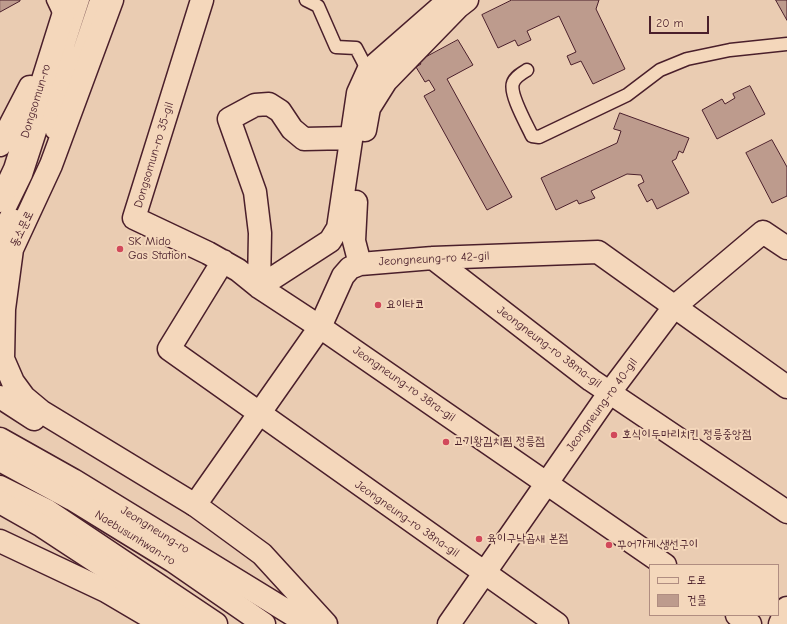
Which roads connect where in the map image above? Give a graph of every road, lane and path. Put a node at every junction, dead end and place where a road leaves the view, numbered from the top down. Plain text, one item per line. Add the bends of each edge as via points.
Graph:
1 (79, 0) edge
2 (83, 0) edge
3 (96, 0) edge
4 (112, 0) edge
5 (202, 0) edge
6 (306, 0) edge
7 (449, 0) edge
8 (466, 0) edge
9 (65, 9) edge
10 (787, 44) edge
11 (527, 70) dead end
12 (368, 71) junction
13 (351, 138) junction
14 (49, 141) junction
15 (0, 144) edge
16 (51, 165) junction
17 (0, 201) edge
18 (0, 228) edge
19 (6, 248) edge
20 (787, 248) edge
21 (433, 258) junction
22 (223, 261) junction
23 (360, 264) junction
24 (0, 274) edge
25 (259, 287) junction
26 (674, 306) junction
27 (320, 327) junction
28 (787, 387) edge
29 (610, 392) junction
30 (0, 397) edge
31 (258, 414) junction
32 (0, 440) edge
33 (0, 460) edge
34 (547, 483) junction
35 (0, 487) edge
36 (0, 502) edge
37 (195, 505) junction
38 (787, 512) edge
39 (0, 541) edge
40 (664, 564) edge
41 (484, 574) junction
42 (234, 580) junction
43 (787, 608) edge
44 (738, 616) edge
45 (162, 624) edge
46 (191, 624) edge
47 (216, 624) edge
48 (264, 624) edge
49 (308, 624) edge
50 (326, 624) edge
51 (450, 624) edge
52 (557, 624) edge
53 (750, 624) edge
54 (780, 624) edge

1 - 9 lane
2 - 9 lane
3 - 14 lane
4 - 16 main road
5 - 22 main road, Dongsomun-ro 35-gil via 134,218
6 - 12 lane via 318,6 336,47 356,48
7 - 12 main road
8 - 23 main road via 386,81 369,108 354,226 354,241
9 - 15 main road via 40,68
9 - 17 main road, Dongsomun-ro via 15,169
9 - 18 lane via 26,175
10 - 11 lane via 730,50 686,59 660,70 627,95 539,137 532,136 512,92 513,82
12 - 13 main road via 358,93
13 - 25 main road via 336,235
13 - 25 main road via 304,138 292,129 280,111 269,104 255,105 229,118 255,192 260,233
14 - 16 lane
14 - 19 lane
16 - 19 main road, 동소문로
19 - 24 main road, 동소문로
19 - 37 main road via 3,360 13,382 24,397 42,412
20 - 26 main road, Jeongneung-ro 40-gil via 763,232
21 - 23 main road, Jeongneung-ro 42-gil
21 - 26 main road, Jeongneung-ro 42-gil via 598,252
21 - 29 main road, Jeongneung-ro 38ma-gil
22 - 25 main road, Dongsomun-ro 35-gil
22 - 31 main road via 169,349
23 - 27 main road, Jeongneung-ro 42-gil via 350,268 343,276
25 - 27 main road, Dongsomun-ro 35-gil
26 - 28 main road, Jeongneung-ro 42-gil
26 - 29 main road, Jeongneung-ro 40-gil
27 - 31 main road, Jeongneung-ro 42-gil
27 - 34 main road, Jeongneung-ro 38ra-gil
29 - 34 main road, Jeongneung-ro 40-gil
29 - 38 main road, Jeongneung-ro 38ma-gil
30 - 42 main road via 262,564 264,572 261,578 254,582
31 - 37 main road, Jeongneung-ro 42-gil
31 - 41 main road, Jeongneung-ro 38na-gil
32 - 42 main road, Jeongneung-ro via 73,480
33 - 48 main road, Naebusunhwan-ro via 72,499 166,557
34 - 40 main road, Jeongneung-ro 38ra-gil
34 - 41 main road, Jeongneung-ro 40-gil
35 - 47 main road via 46,510
36 - 46 main road via 42,526
37 - 50 main road via 262,554
39 - 45 main road via 106,591
41 - 51 main road, Jeongneung-ro 40-gil
41 - 52 main road, Jeongneung-ro 38na-gil
42 - 49 main road, Jeongneung-ro
43 - 54 main road
44 - 53 main road

